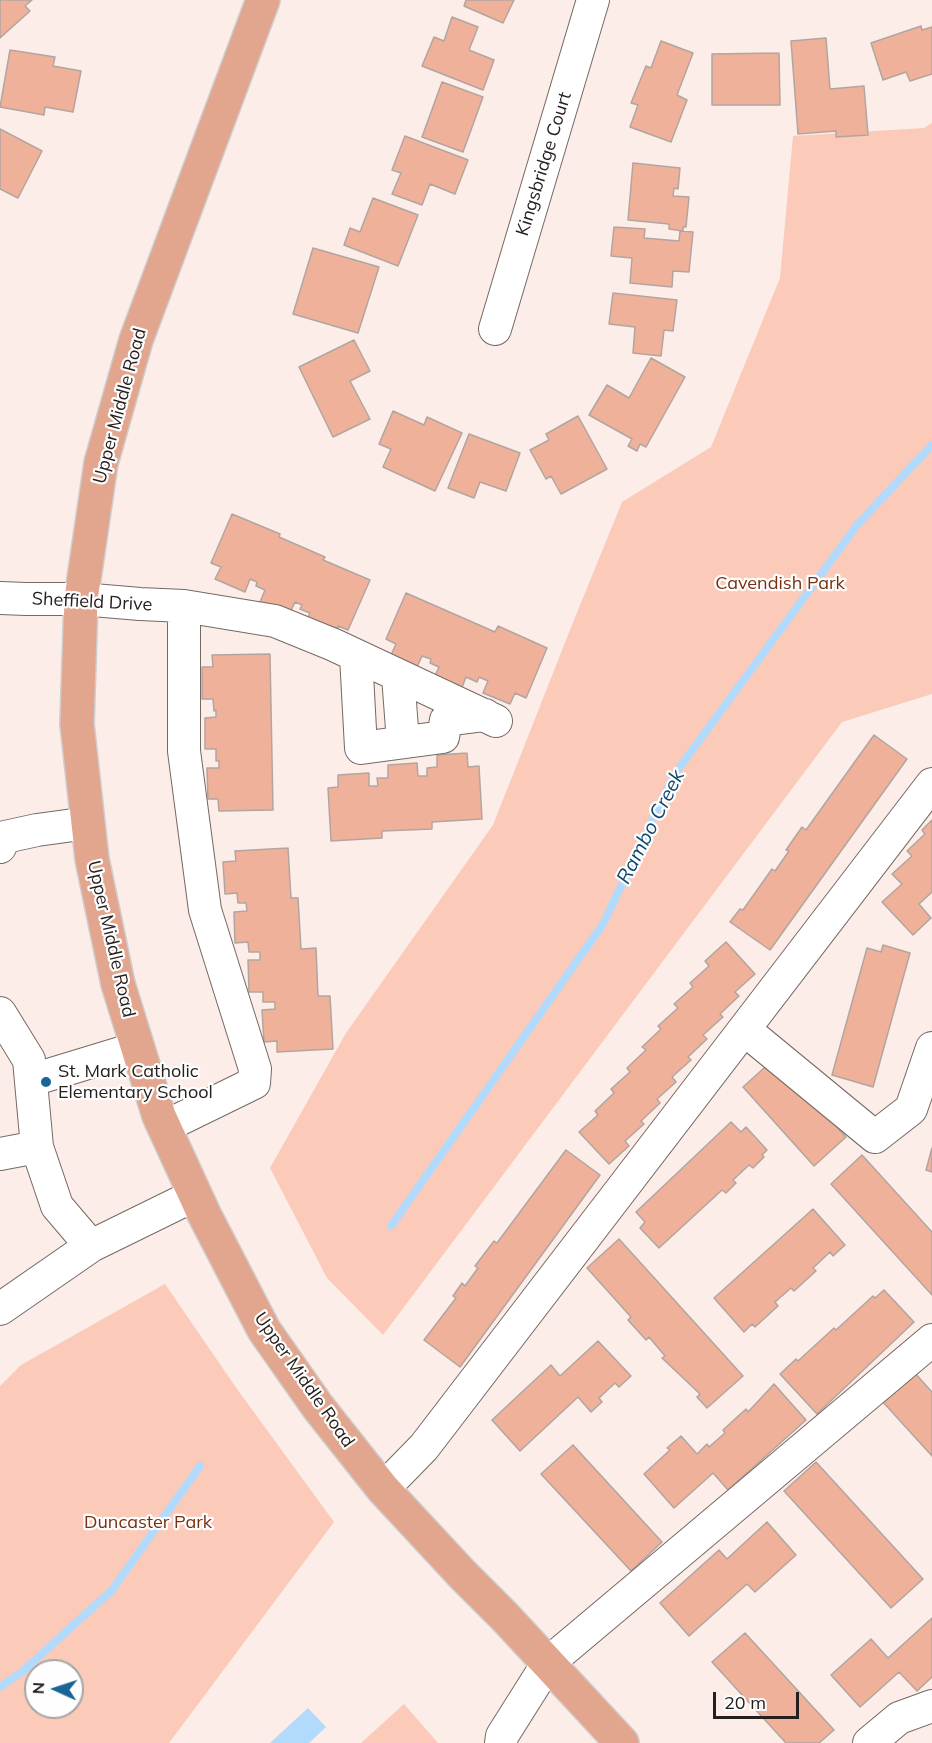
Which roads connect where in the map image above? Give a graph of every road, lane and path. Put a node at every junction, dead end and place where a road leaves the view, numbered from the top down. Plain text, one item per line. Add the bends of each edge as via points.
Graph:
1 (593, 0) edge
2 (264, 1) edge
3 (495, 329) dead end
4 (0, 597) edge
5 (81, 598) junction
6 (184, 606) junction
7 (356, 656) junction
8 (399, 676) junction
9 (403, 742) junction
10 (932, 784) edge
11 (88, 823) junction
12 (0, 847) edge
13 (0, 1013) edge
14 (745, 1030) junction
15 (138, 1048) junction
16 (932, 1048) edge
17 (32, 1080) junction
18 (164, 1127) junction
19 (37, 1147) junction
20 (0, 1154) edge
21 (195, 1195) junction
22 (91, 1246) junction
23 (0, 1309) edge
24 (932, 1340) edge
25 (383, 1489) junction
26 (548, 1663) junction
27 (932, 1706) edge
28 (501, 1743) edge
29 (622, 1743) edge
30 (869, 1743) edge

1 - 3 street, Kingsbridge Court
2 - 5 main road, Upper Middle Road via 136,340 101,463
4 - 5 street, Sheffield Drive
5 - 6 street, Sheffield Drive
5 - 11 main road, Upper Middle Road via 77,724
6 - 7 street, Sheffield Drive via 275,621
6 - 18 street via 184,751 205,910 255,1069 255,1083
7 - 8 street, Sheffield Drive
7 - 9 street via 362,747
8 - 9 street
8 - 9 street, Sheffield Drive via 490,718 446,720 443,736
10 - 14 street
11 - 12 street via 5,837
11 - 15 main road, Upper Middle Road via 117,984
13 - 17 street via 29,1060
14 - 16 street via 875,1137 911,1109
14 - 25 street via 424,1447
15 - 17 street
15 - 18 main road, Upper Middle Road
17 - 19 street
18 - 21 main road, Upper Middle Road
19 - 20 street
19 - 22 street via 57,1206
21 - 22 street
21 - 25 main road, Upper Middle Road via 264,1330
22 - 23 street
24 - 26 street
25 - 26 main road, Upper Middle Road
26 - 28 street
26 - 29 main road, Upper Middle Road
27 - 30 street via 899,1718

